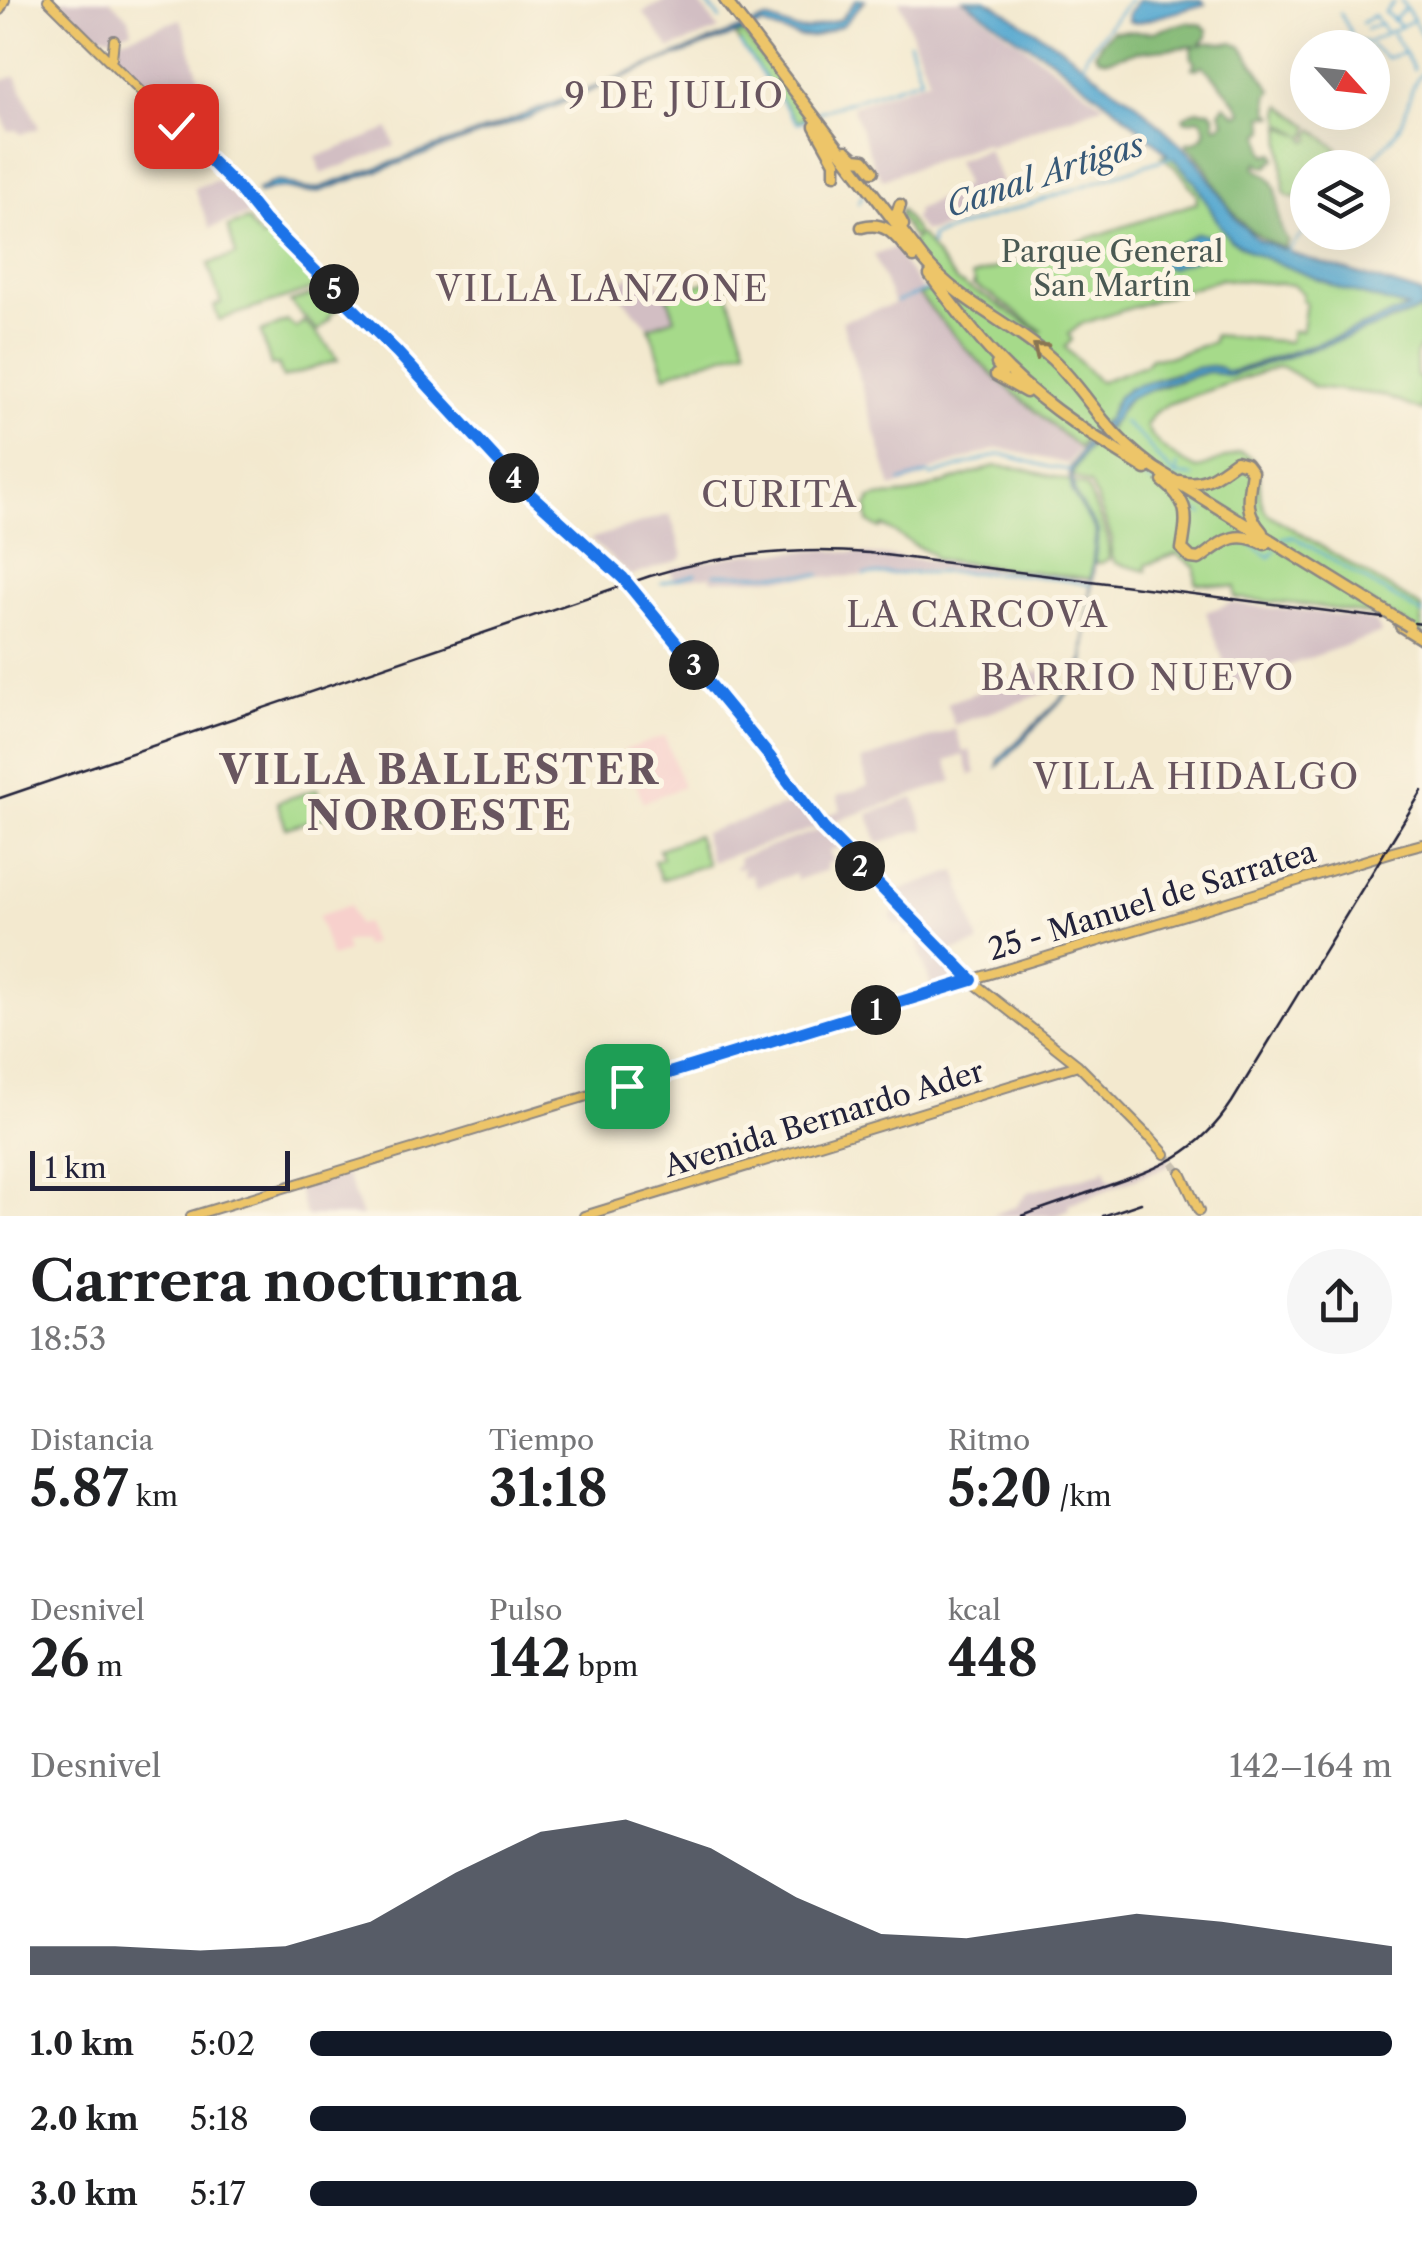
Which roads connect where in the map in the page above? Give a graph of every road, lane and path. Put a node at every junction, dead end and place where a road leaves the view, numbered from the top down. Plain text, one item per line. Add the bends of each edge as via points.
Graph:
1 (2, 0) edge
2 (50, 0) edge
3 (723, 0) edge
4 (0, 10) edge
5 (114, 40) dead end
6 (112, 58) junction
7 (813, 118) junction
8 (834, 170) dead end
9 (874, 171) dead end
10 (900, 205) dead end
11 (862, 227) dead end
12 (923, 262) junction
13 (1153, 471) junction
14 (584, 540) junction
15 (1281, 549) junction
16 (1422, 636) edge
17 (1419, 844) edge
18 (971, 980) junction
19 (1078, 1065) junction
20 (1165, 1154) tunnel mouth
21 (1180, 1173) tunnel mouth
22 (1200, 1214) edge
23 (195, 1216) edge
24 (584, 1216) edge

1 - 4 main road
2 - 6 main road
2 - 14 main road via 520,485
3 - 7 highway
5 - 6 main road
6 - 14 main road
7 - 8 highway
7 - 9 highway
7 - 12 highway
10 - 12 highway via 896,214
11 - 12 highway via 886,228
13 -> 12 highway via 1052,360
12 - 13 highway via 1008,370 1068,420
13 - 15 highway
13 - 15 highway via 1194,484 1236,462 1246,464 1252,472 1251,518
13 - 15 highway via 1183,502 1182,550 1191,558 1237,537
14 - 18 main road, bridge via 625,578 824,829
15 - 16 highway
17 - 18 main road
18 - 19 main road
18 - 23 main road
18 - 23 main road
19 - 20 main road
19 - 24 main road, Avenida Bernardo Ader
21 - 22 main road

